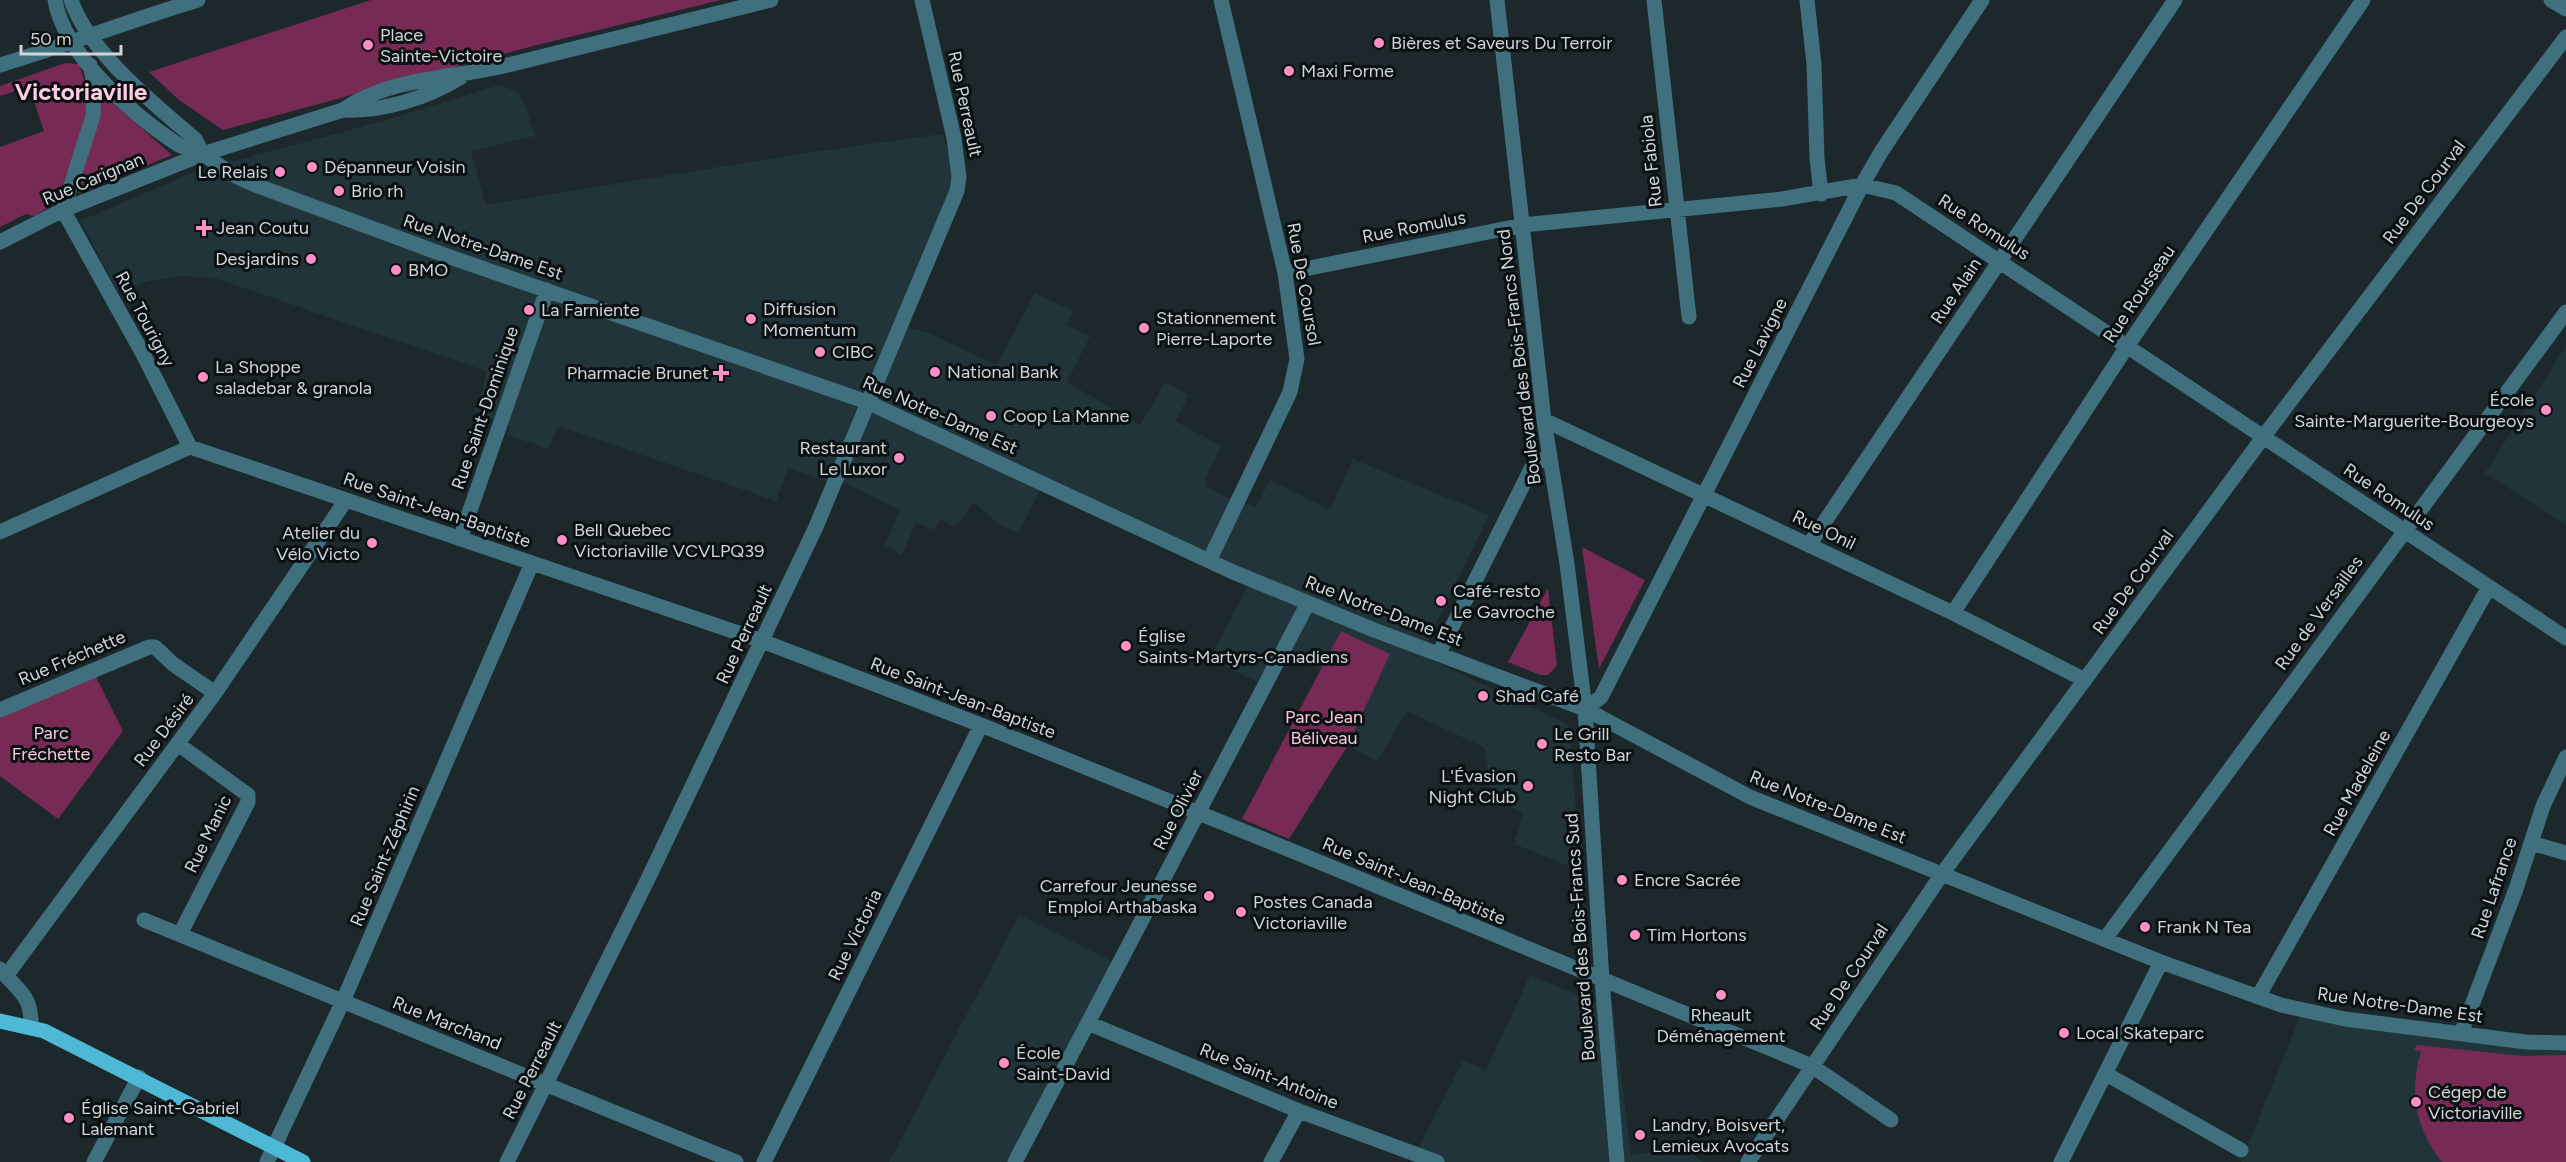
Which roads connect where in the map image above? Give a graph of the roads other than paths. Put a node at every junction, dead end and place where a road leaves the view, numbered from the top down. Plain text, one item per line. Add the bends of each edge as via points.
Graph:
1 (56, 0) edge
2 (71, 0) edge
3 (198, 0) edge
4 (771, 0) edge
5 (922, 0) edge
6 (1221, 0) edge
7 (1497, 0) edge
8 (1654, 0) edge
9 (1807, 0) edge
10 (1982, 0) edge
11 (2175, 0) edge
12 (2363, 0) edge
13 (2551, 0) edge
14 (2566, 9) edge
15 (88, 35) junction
16 (2566, 37) edge
17 (72, 42) junction
18 (0, 65) edge
19 (90, 65) junction
20 (203, 154) junction
21 (1862, 185) junction
22 (1821, 194) junction
23 (1676, 209) junction
24 (63, 210) junction
25 (1524, 225) junction
26 (0, 243) edge
27 (2000, 261) junction
28 (1285, 273) junction
29 (547, 290) junction
30 (2566, 312) edge
31 (1689, 317) dead end
32 (2128, 345) junction
33 (867, 402) junction
34 (1544, 420) junction
35 (2264, 436) junction
36 (190, 447) junction
37 (1549, 457) junction
38 (1705, 494) junction
39 (346, 500) junction
40 (2404, 530) junction
41 (0, 532) edge
42 (460, 539) junction
43 (1809, 545) junction
44 (1209, 561) junction
45 (532, 563) junction
46 (2489, 587) junction
47 (1308, 603) junction
48 (1953, 613) junction
49 (2566, 638) edge
50 (762, 642) junction
51 (1438, 653) junction
52 (2085, 680) junction
53 (215, 693) junction
54 (1585, 709) junction
55 (0, 710) edge
56 (981, 725) junction
57 (178, 744) junction
58 (2566, 757) edge
59 (1198, 814) junction
60 (2531, 843) junction
61 (2566, 853) edge
62 (1942, 874) junction
63 (144, 920) dead end
64 (180, 934) junction
65 (2105, 939) junction
66 (2161, 962) junction
67 (3, 973) edge
68 (1602, 980) junction
69 (2258, 997) junction
70 (343, 1001) junction
71 (0, 1021) edge
72 (1088, 1023) junction
73 (31, 1027) junction
74 (2461, 1034) junction
75 (2566, 1043) edge
76 (1812, 1066) junction
77 (2106, 1074) junction
78 (139, 1077) junction
79 (547, 1085) junction
80 (1299, 1111) junction
81 (1891, 1120) dead end
82 (274, 1147) junction
83 (2241, 1150) dead end
84 (94, 1162) edge
85 (267, 1162) edge
86 (303, 1162) edge
87 (507, 1162) edge
88 (736, 1162) edge
89 (764, 1162) edge
90 (1015, 1162) edge
91 (1271, 1162) edge
92 (1437, 1162) edge
93 (1617, 1162) edge
94 (1748, 1162) edge
95 (2061, 1162) edge

1 - 17 street
2 - 15 street
3 - 15 street
4 - 20 street, Rue Carignan via 463,75 433,78 361,98 343,110
5 - 33 street, Rue Perreault via 954,138 959,181
6 - 28 street, Rue De Coursol
7 - 25 street, Boulevard des Bois-Francs Nord
8 - 23 street, Rue Fabiola
9 - 22 street
10 - 21 street, Rue Lavigne
11 - 27 street, Rue Alain
12 - 32 street, Rue Rousseau
13 - 14 street
15 - 17 street
15 - 20 street via 195,140
16 - 35 street, Rue De Courval
17 - 18 street
17 - 19 street
19 - 20 street via 152,127 180,146
19 - 24 street via 93,116
20 - 24 street, Rue Carignan
20 - 29 street, Rue Notre-Dame Est via 258,186
21 - 22 street, Rue Romulus
21 - 27 street, Rue Romulus via 1896,192
21 - 38 street, Rue Lavigne
22 - 23 street, Rue Romulus
23 - 25 street, Rue Romulus
23 - 31 street, Rue Fabiola
24 - 26 street, Rue Carignan
24 - 36 street, Rue Tourigny
25 - 28 street, Rue Romulus
25 - 34 street, Boulevard des Bois-Francs Nord
27 - 32 street, Rue Romulus
27 - 43 street, Rue Alain
28 - 44 street, Rue De Coursol via 1298,358 1290,392
29 - 33 street, Rue Notre-Dame Est
29 - 42 street, Rue Saint-Dominique
30 - 40 street, Rue de Versailles
32 - 35 street, Rue Romulus
32 - 48 street, Rue Rousseau
33 - 44 street, Rue Notre-Dame Est
33 - 50 street, Rue Perreault via 815,529
34 - 37 street, Boulevard des Bois-Francs Nord
34 - 38 street, Rue Onil
35 - 40 street, Rue Romulus
35 - 52 street, Rue De Courval
36 - 39 street, Rue Saint-Jean-Baptiste
36 - 41 street
37 - 51 street via 1534,462
37 - 54 street, Boulevard des Bois-Francs Nord
38 - 43 street, Rue Onil
38 - 54 street, Rue Lavigne via 1601,698
39 - 42 street, Rue Saint-Jean-Baptiste
39 - 53 street, Rue Désiré
40 - 46 street, Rue Romulus
40 - 65 street, Rue de Versailles
42 - 45 street, Rue Saint-Jean-Baptiste
43 - 48 street, Rue Onil
44 - 47 street, Rue Notre-Dame Est
45 - 50 street, Rue Saint-Jean-Baptiste
45 - 70 street, Rue Saint-Zéphirin
46 - 49 street, Rue Romulus
46 - 69 street, Rue Madeleine
47 - 51 street, Rue Notre-Dame Est
47 - 59 street, Rue Olivier
48 - 52 street, Rue Onil
50 - 56 street, Rue Saint-Jean-Baptiste
50 - 79 street, Rue Perreault
51 - 54 street, Rue Notre-Dame Est
52 - 62 street, Rue De Courval
53 - 55 street, Rue Fréchette via 172,664 155,647 149,647
53 - 57 street, Rue Désiré
54 - 62 street, Rue Notre-Dame Est via 1750,797
54 - 68 street, Boulevard des Bois-Francs Sud
56 - 59 street, Rue Saint-Jean-Baptiste
56 - 89 street, Rue Victoria
57 - 64 street, Rue Manic via 248,795 248,802
57 - 67 street, Rue Désiré
58 - 60 street, Rue Lafrance via 2550,786
59 - 68 street, Rue Saint-Jean-Baptiste
59 - 72 street, Rue Olivier
60 - 61 street
60 - 74 street, Rue Lafrance
62 - 65 street, Rue Notre-Dame Est
62 - 76 street, Rue De Courval
63 - 64 street, Rue Marchand
64 - 70 street, Rue Marchand
65 - 66 street, Rue Notre-Dame Est
66 - 69 street, Rue Notre-Dame Est
66 - 77 street
67 - 73 street via 28,1000
68 - 76 street, Rue Saint-Jean-Baptiste
68 - 93 street, Boulevard des Bois-Francs Sud
69 - 74 street, Rue Notre-Dame Est via 2344,1019
70 - 79 street, Rue Marchand
70 - 82 street, Rue Saint-Zéphirin
71 - 73 main road
72 - 80 street, Rue Saint-Antoine
72 - 90 street, Rue Olivier
73 - 78 main road
74 - 75 street, Rue Notre-Dame Est
76 - 81 street, Rue Saint-Jean-Baptiste
76 - 94 street, Rue De Courval
77 - 83 street
77 - 95 street
78 - 82 main road
78 - 84 street
79 - 87 street, Rue Perreault
79 - 88 street, Rue Marchand
80 - 91 street
80 - 92 street, Rue Saint-Antoine
82 - 85 street, Rue Saint-Zéphirin
82 - 86 main road

